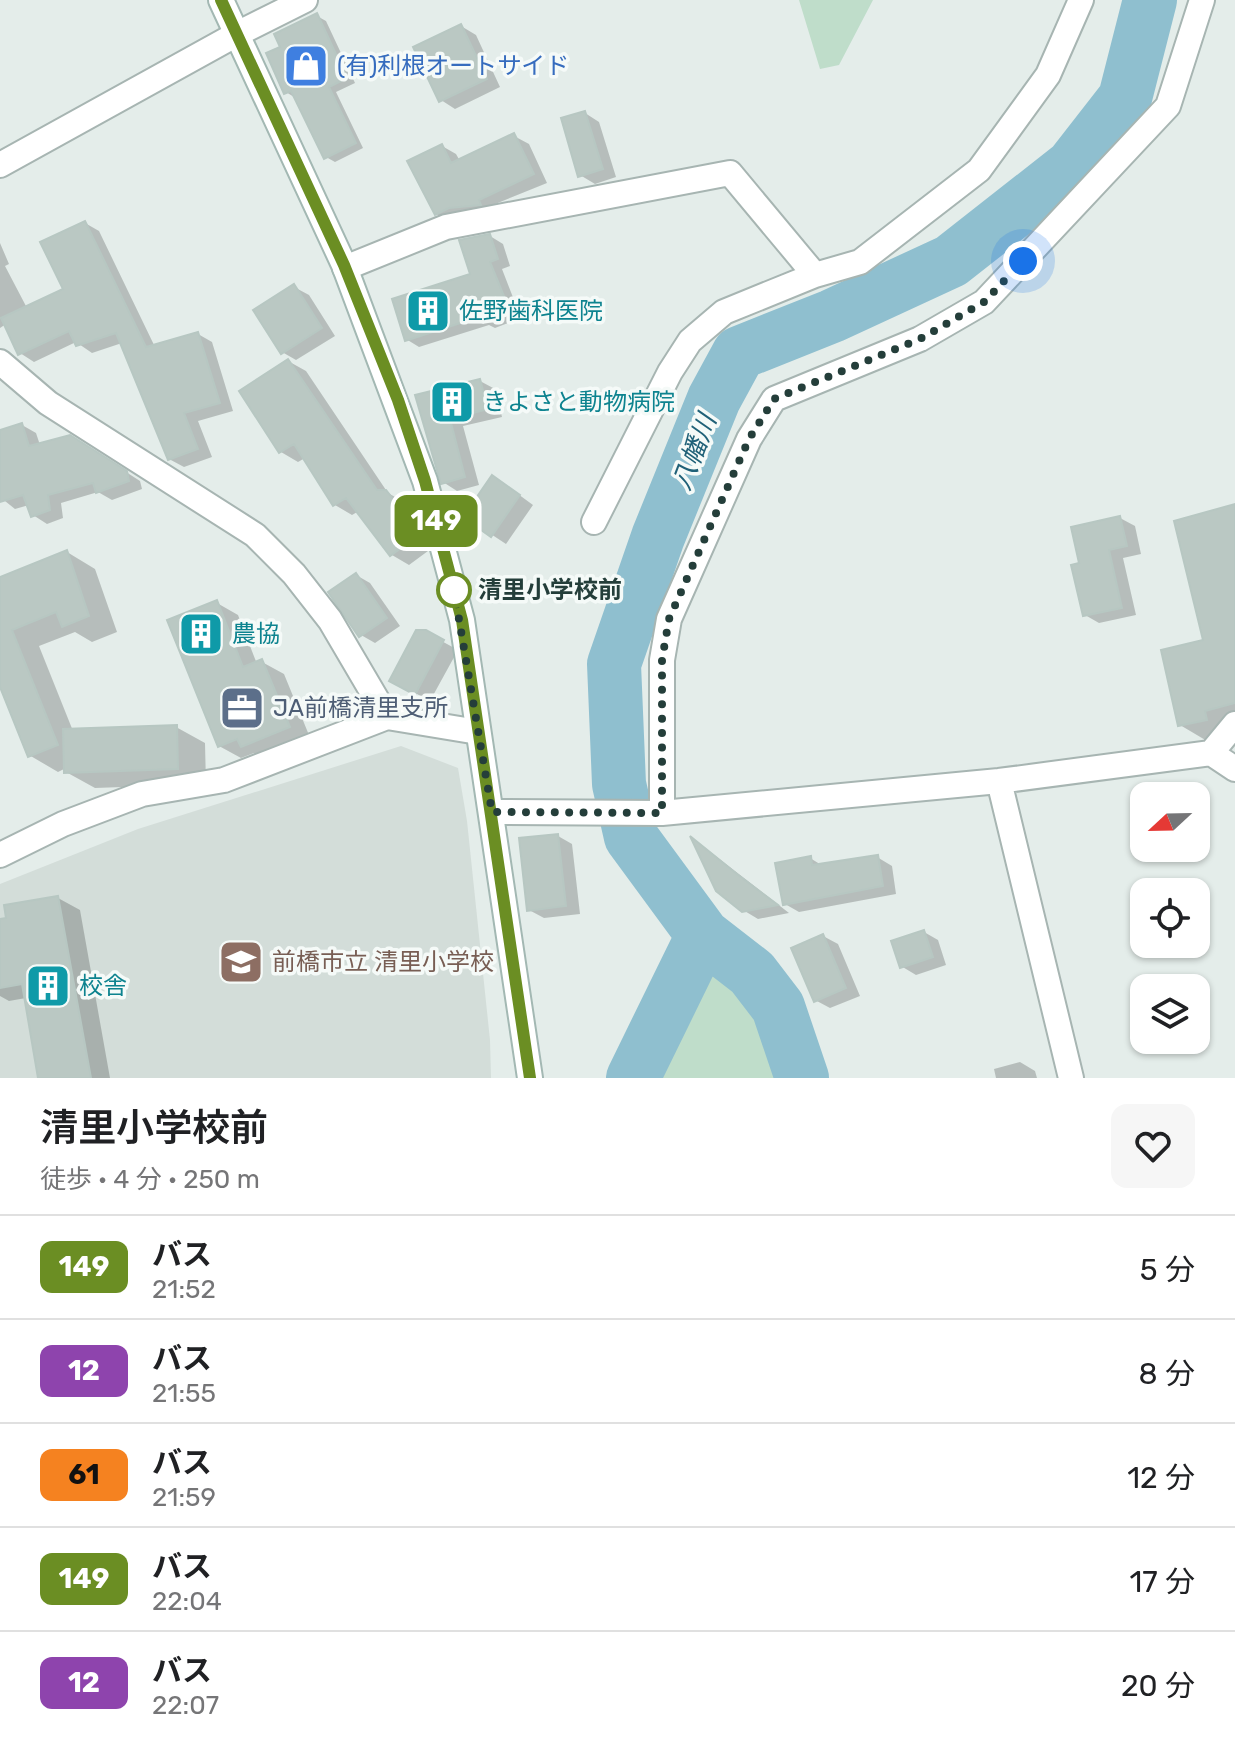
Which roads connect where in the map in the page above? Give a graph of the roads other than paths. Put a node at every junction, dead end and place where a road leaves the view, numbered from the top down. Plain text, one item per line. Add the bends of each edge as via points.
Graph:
1 (221, 0) edge
2 (305, 0) edge
3 (1081, 0) edge
4 (1202, 0) edge
5 (237, 34) junction
6 (0, 165) edge
7 (345, 268) junction
8 (815, 275) junction
9 (0, 362) edge
10 (594, 522) dead end
11 (387, 717) junction
12 (1235, 724) edge
13 (478, 732) junction
14 (1211, 753) junction
15 (1235, 769) edge
16 (999, 781) junction
17 (492, 812) junction
18 (655, 812) junction
19 (0, 855) edge
20 (530, 1078) edge
21 (1071, 1078) edge

1 - 5 street
2 - 5 street
3 - 8 street via 1048,75 979,170 860,262
4 - 18 street via 1168,106 984,302 920,339 774,399 749,439 669,619 662,660
5 - 6 street
5 - 7 street
7 - 8 street via 446,227 730,173
7 - 13 street via 425,481 462,620
8 - 10 street via 724,312 690,341
9 - 11 street via 48,403 255,535 330,620
11 - 13 street
11 - 19 street via 224,780 142,794
12 - 14 street
13 - 17 street
14 - 15 street
14 - 16 street
16 - 18 street
16 - 21 street
17 - 18 street
17 - 20 street

